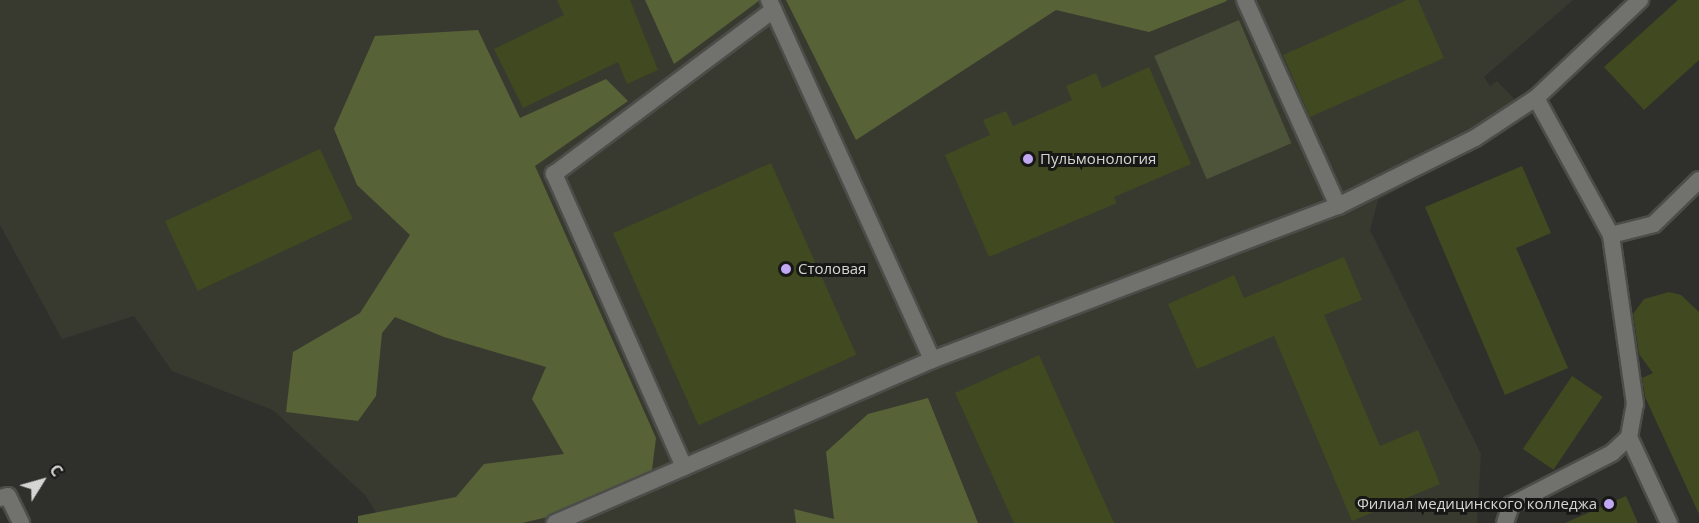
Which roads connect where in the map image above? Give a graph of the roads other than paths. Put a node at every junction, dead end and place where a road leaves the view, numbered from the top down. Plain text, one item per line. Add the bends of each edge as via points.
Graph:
1 (1245, 0) edge
2 (1640, 0) edge
3 (771, 5) edge
4 (1536, 98) junction
5 (1699, 180) edge
6 (1338, 206) junction
7 (1611, 235) junction
8 (932, 360) junction
9 (1629, 437) junction
10 (684, 467) junction
11 (0, 498) edge
12 (21, 523) edge
13 (555, 523) edge
14 (1504, 523) edge
15 (1669, 523) edge

1 - 6 lane
2 - 4 lane
3 - 8 lane
3 - 10 lane via 554,174
4 - 6 lane via 1475,138
4 - 7 lane
5 - 7 lane via 1654,224
6 - 8 lane
7 - 9 lane via 1635,404
8 - 10 lane
9 - 14 lane via 1612,453 1511,506
9 - 15 lane
10 - 13 lane
11 - 12 lane via 8,496

